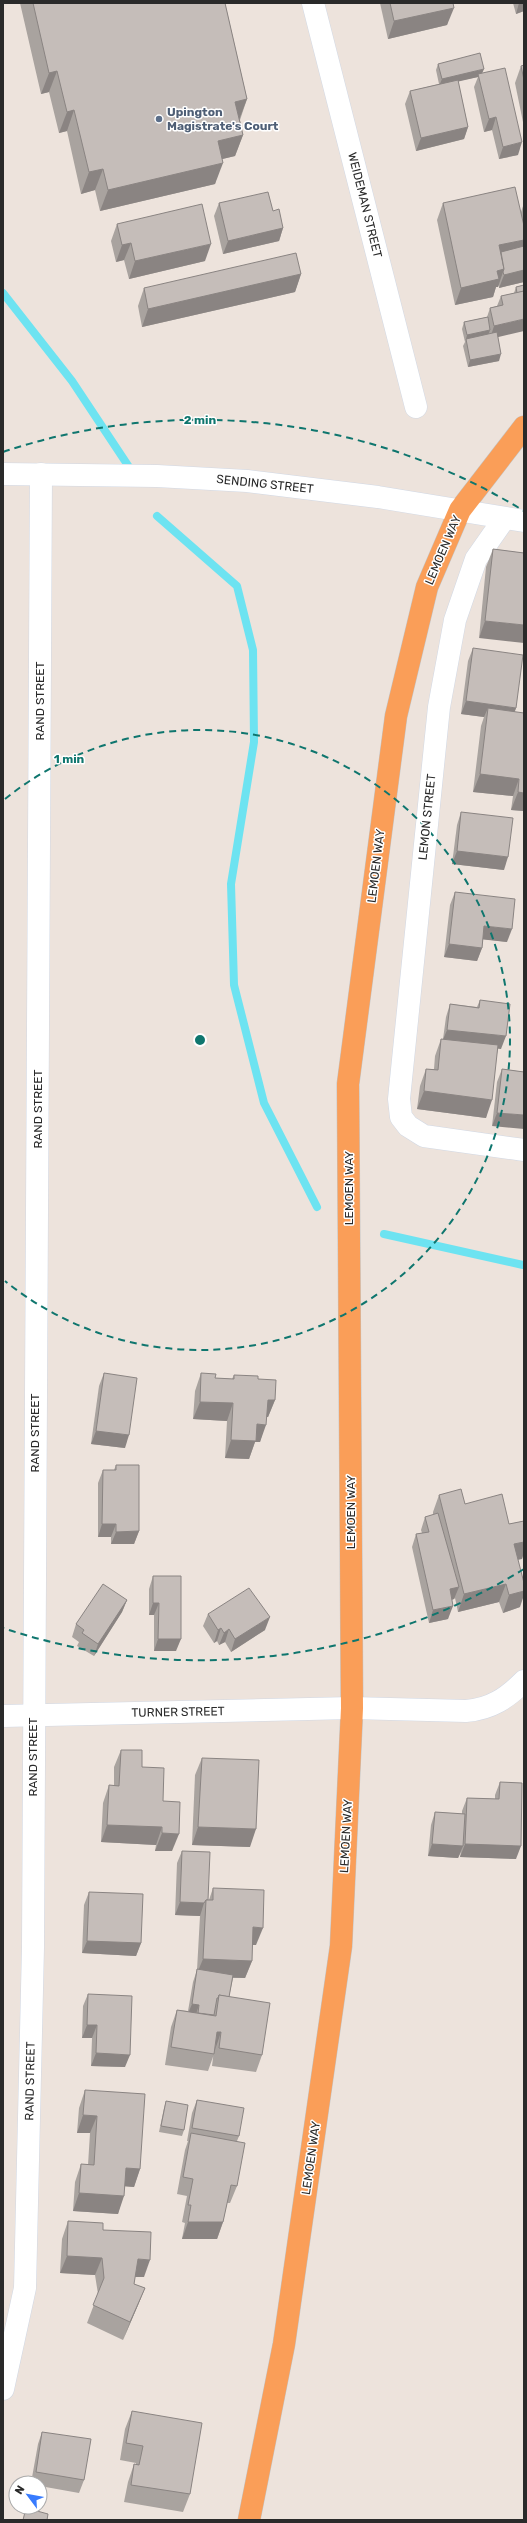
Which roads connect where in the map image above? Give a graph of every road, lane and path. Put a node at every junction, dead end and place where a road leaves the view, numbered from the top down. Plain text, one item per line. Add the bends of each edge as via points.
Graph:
1 (313, 3) edge
2 (416, 407) dead end
3 (524, 428) edge
4 (3, 474) edge
5 (41, 474) junction
6 (460, 510) junction
7 (514, 520) edge
8 (524, 1150) edge
9 (524, 1681) edge
10 (352, 1708) junction
11 (3, 1716) edge
12 (33, 1716) junction
13 (5, 2377) edge
14 (249, 2520) edge

1 - 2 street, WEIDEMAN STREET
3 - 6 highway, LEMOEN WAY
4 - 5 street, SENDING STREET
5 - 6 street, SENDING STREET via 247,481 378,496
5 - 12 street, RAND STREET
6 - 7 street, SENDING STREET
6 - 10 highway, LEMOEN WAY via 427,587 396,716 348,1084
7 - 8 street, LEMON STREET via 478,554 455,620 440,707 399,1099 401,1117 408,1126 424,1136
9 - 10 street, TURNER STREET via 509,1696 480,1710 439,1712
10 - 12 street, TURNER STREET
10 - 14 highway, LEMOEN WAY via 342,1946 284,2344
11 - 12 street, TURNER STREET
12 - 13 street, RAND STREET via 33,1948 26,2269 20,2315

